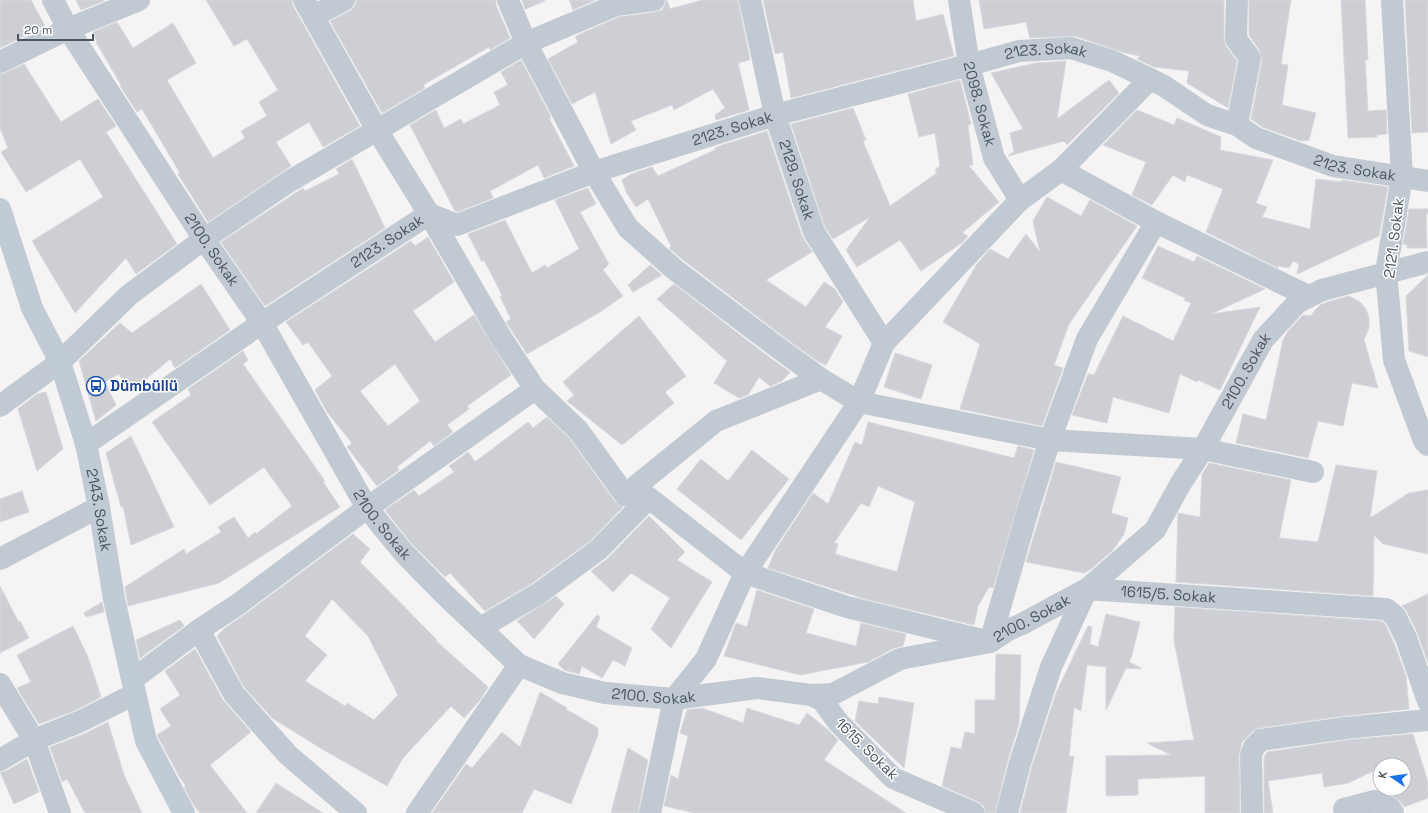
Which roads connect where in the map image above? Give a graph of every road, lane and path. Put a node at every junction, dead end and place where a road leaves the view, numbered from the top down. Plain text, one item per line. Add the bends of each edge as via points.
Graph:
1 (53, 0) edge
2 (139, 0) edge
3 (344, 0) edge
4 (508, 0) edge
5 (654, 0) edge
6 (750, 0) edge
7 (959, 0) edge
8 (1237, 0) edge
9 (1392, 0) edge
10 (309, 8) edge
11 (68, 29) junction
12 (526, 43) junction
13 (0, 62) edge
14 (969, 65) junction
15 (1150, 79) junction
16 (775, 115) junction
17 (1237, 125) junction
18 (377, 130) junction
19 (1061, 170) junction
20 (594, 172) junction
21 (1402, 177) junction
22 (1428, 181) edge
23 (1020, 200) junction
24 (0, 213) edge
25 (429, 214) junction
26 (1156, 222) junction
27 (204, 239) junction
28 (1428, 262) edge
29 (1386, 272) junction
30 (1308, 296) junction
31 (262, 323) junction
32 (884, 343) junction
33 (60, 362) junction
34 (822, 379) junction
35 (535, 389) junction
36 (858, 402) junction
37 (0, 406) edge
38 (1050, 440) junction
39 (86, 444) junction
40 (1428, 445) edge
41 (1203, 449) junction
42 (1313, 472) dead end
43 (626, 495) junction
44 (649, 498) junction
45 (99, 507) junction
46 (367, 508) junction
47 (0, 559) edge
48 (746, 573) junction
49 (1087, 589) junction
50 (480, 628) junction
51 (199, 630) junction
52 (990, 642) junction
53 (519, 665) junction
54 (0, 684) edge
55 (134, 686) junction
56 (811, 695) junction
57 (674, 699) junction
58 (1428, 701) edge
59 (1428, 720) edge
60 (34, 740) junction
61 (0, 760) edge
62 (1344, 808) dead end
63 (654, 812) edge
64 (60, 813) edge
65 (184, 813) edge
66 (356, 813) edge
67 (417, 813) edge
68 (974, 813) edge
69 (1006, 813) edge
70 (1252, 813) edge
71 (1393, 813) edge

1 - 11 street, 2100. Sokak
2 - 11 street
3 - 10 street
4 - 12 street
5 - 12 street via 616,6
6 - 16 street, 2129. Sokak
7 - 14 street, 2098. Sokak
8 - 17 street via 1236,39 1250,58
9 - 21 street, 2121. Sokak
10 - 18 street
11 - 13 street
11 - 27 street, 2100. Sokak
12 - 18 street
12 - 20 street
14 - 15 street, 2123. Sokak via 1019,51 1071,48 1112,61
14 - 16 street, 2123. Sokak
14 - 23 street, 2098. Sokak via 994,158
15 - 17 street, 2123. Sokak via 1207,115
15 - 19 street
16 - 20 street, 2123. Sokak
16 - 32 street, 2129. Sokak via 814,232
17 - 21 street, 2123. Sokak via 1256,138 1333,166
18 - 25 street
18 - 27 street via 290,181
19 - 23 street
19 - 26 street
20 - 25 street, 2123. Sokak via 457,225
20 - 34 street via 628,228 674,269
21 - 22 street, 2123. Sokak
21 - 29 street, 2121. Sokak
23 - 32 street
24 - 33 main road, 2143. Sokak via 32,308
25 - 31 street, 2123. Sokak
25 - 35 street via 502,339
26 - 30 street
26 - 38 street via 1087,338
27 - 31 street, 2100. Sokak
27 - 33 street via 129,295
28 - 29 street, 2100. Sokak
29 - 30 street, 2100. Sokak
29 - 40 street, 2121. Sokak via 1394,360 1424,441
30 - 41 street, 2100. Sokak via 1297,303 1262,340
31 - 39 street, 2123. Sokak
31 - 46 street, 2100. Sokak
32 - 36 street
33 - 37 street
33 - 39 main road, 2143. Sokak
34 - 36 street
34 - 43 street via 716,421
35 - 43 street via 578,430
35 - 46 street
36 - 38 street
36 - 48 street
38 - 41 street
38 - 52 street
39 - 45 main road, 2143. Sokak
41 - 42 street
41 - 49 street, 2100. Sokak via 1155,530
43 - 44 street
44 - 48 street
44 - 50 street via 598,550 538,594
45 - 47 street
45 - 55 main road, 2143. Sokak via 114,599
46 - 50 street, 2100. Sokak via 403,552
46 - 51 street via 237,606
48 - 52 street via 847,607
48 - 57 street via 706,659
49 - 52 street, 2100. Sokak
49 - 58 street, 1615/5. Sokak via 1386,610 1395,616 1406,638
49 - 69 street via 1051,667
50 - 53 street, 2100. Sokak
51 - 55 street
51 - 66 street via 234,694 288,755
52 - 56 street, 2100. Sokak via 900,658 833,694
53 - 57 street, 2100. Sokak via 562,683 605,693
53 - 67 street
54 - 60 street
55 - 60 street via 79,722
55 - 65 main road, 2143. Sokak via 146,741
56 - 57 street, 2100. Sokak via 757,688
56 - 68 street, 1615. Sokak via 822,700 838,722 893,778
57 - 63 street
59 - 70 street via 1261,740 1251,755
60 - 61 street
60 - 64 street
62 - 71 street via 1375,800 1390,808

